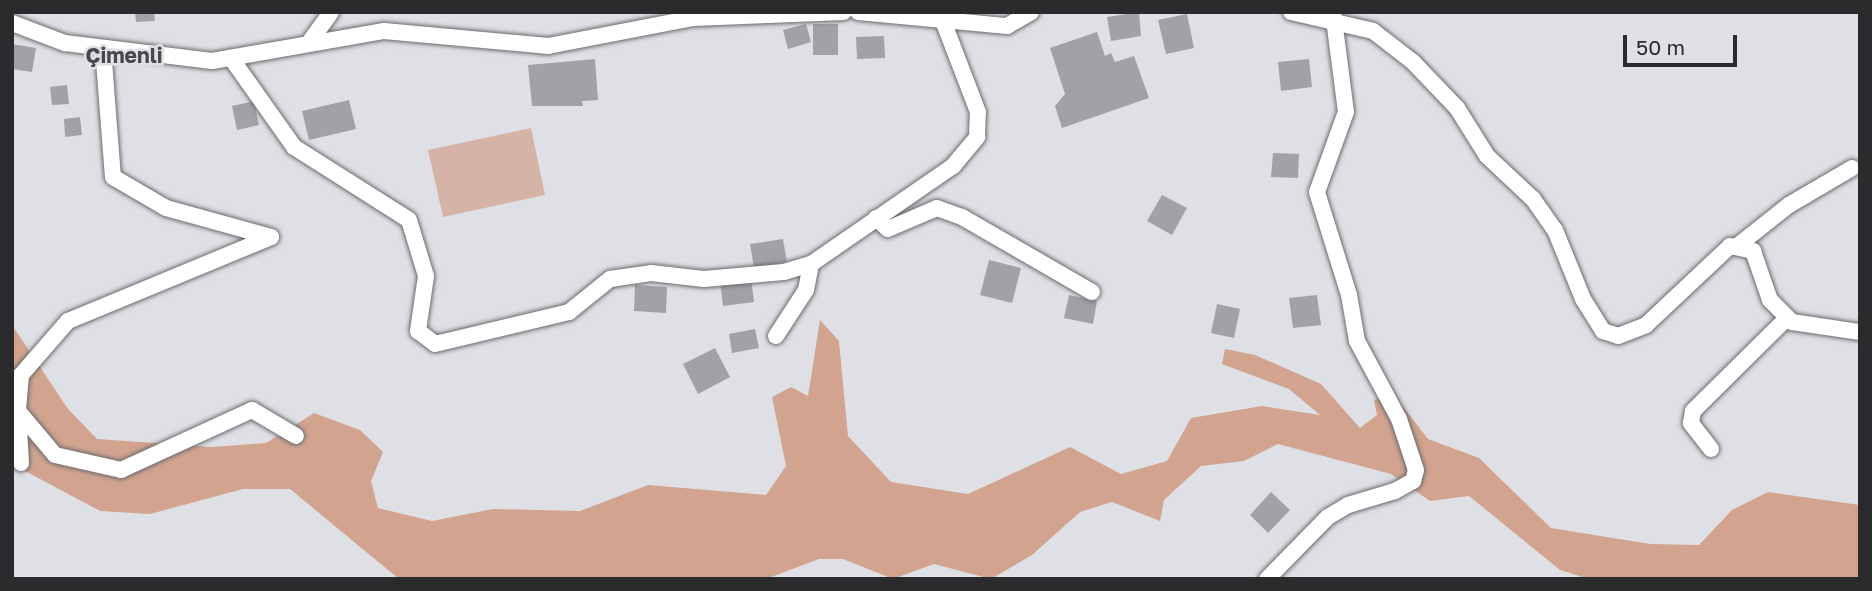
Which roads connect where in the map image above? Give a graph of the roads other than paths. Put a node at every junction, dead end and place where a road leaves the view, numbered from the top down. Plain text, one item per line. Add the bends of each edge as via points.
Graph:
1 (331, 12) edge
2 (844, 12) edge
3 (858, 12) edge
4 (1031, 12) edge
5 (1291, 12) edge
6 (1331, 15) edge
7 (943, 21) junction
8 (12, 23) edge
9 (308, 44) junction
10 (103, 48) junction
11 (231, 58) junction
12 (1852, 168) dead end
13 (876, 218) junction
14 (1736, 247) junction
15 (811, 264) junction
16 (1092, 292) dead end
17 (1787, 318) junction
18 (1860, 332) edge
19 (776, 336) dead end
20 (18, 411) junction
21 (296, 436) dead end
22 (1711, 449) dead end
23 (15, 462) edge
24 (1267, 579) edge

1 - 9 street
2 - 9 street via 693,18 548,46 384,31
3 - 7 street
4 - 7 street via 1007,26
5 - 6 street
6 - 14 street via 1373,32 1457,108 1487,156 1533,198 1555,230 1583,299 1603,331 1618,336 1646,325 1711,259
6 - 24 street via 1346,112 1317,192 1349,295 1357,341 1399,419 1416,470 1413,481 1395,491 1348,505 1328,517
7 - 13 street via 978,111 977,137 953,166
8 - 10 street via 65,43
9 - 11 street
10 - 11 street
10 - 20 street via 113,177 166,208 271,237 68,321 21,375
11 - 15 street via 294,147 409,220 426,276 418,331 435,344 569,312 610,279 651,273 704,279 784,272
12 - 14 street via 1790,205
13 - 15 street
13 - 16 street via 888,229 937,208 962,216
14 - 17 street via 1753,251 1770,300
15 - 19 street via 806,290
17 - 18 street
17 - 22 street via 1693,411 1691,424
20 - 21 street via 55,456 121,470 252,410
20 - 23 street

